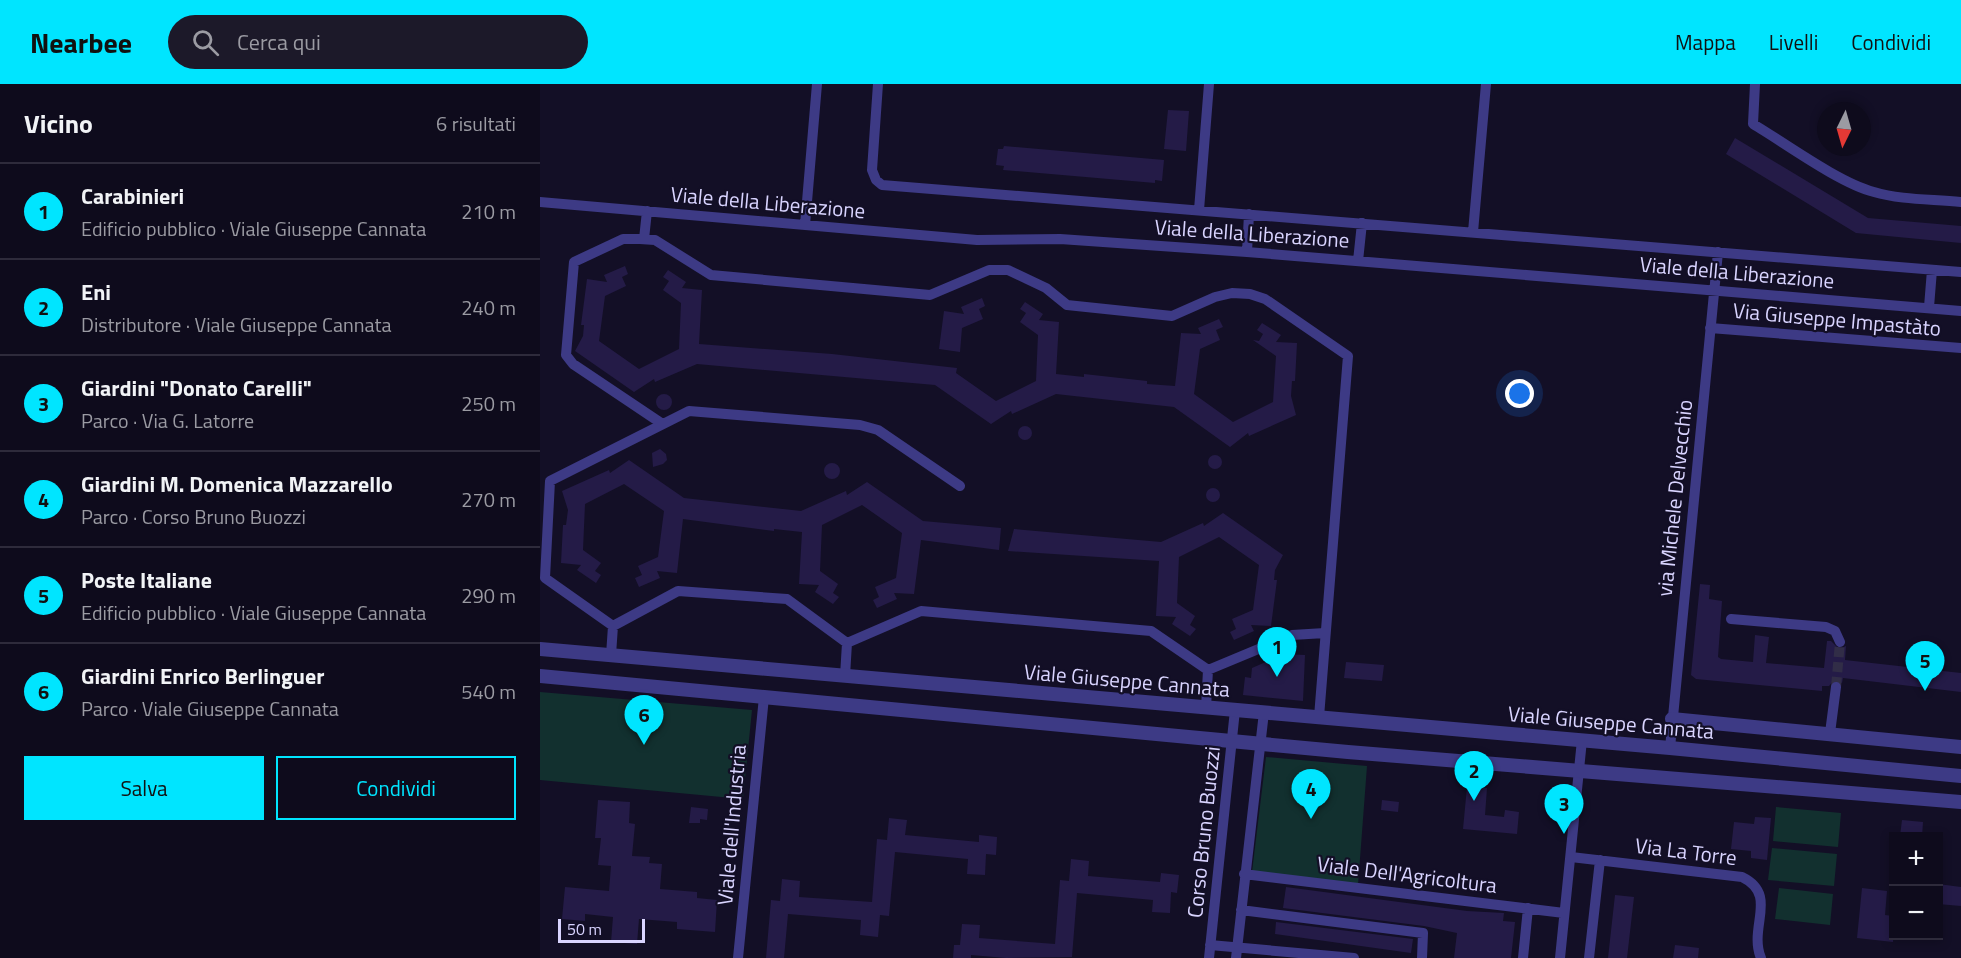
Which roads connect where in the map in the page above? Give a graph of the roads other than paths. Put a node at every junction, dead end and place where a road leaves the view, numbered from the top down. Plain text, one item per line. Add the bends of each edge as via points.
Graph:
1 (817, 84) edge
2 (878, 84) edge
3 (1209, 84) edge
4 (1486, 84) edge
5 (1755, 84) edge
6 (540, 202) edge
7 (1961, 202) edge
8 (1199, 210) junction
9 (647, 211) junction
10 (1249, 214) junction
11 (1362, 223) junction
12 (805, 225) junction
13 (1473, 232) junction
14 (644, 239) junction
15 (1247, 252) junction
16 (1718, 252) junction
17 (1358, 261) junction
18 (1932, 270) junction
19 (1961, 272) edge
20 (1714, 289) junction
21 (1929, 308) junction
22 (1961, 310) edge
23 (1710, 328) junction
24 (1961, 348) edge
25 (661, 423) junction
26 (960, 486) dead end
27 (1731, 619) dead end
28 (613, 626) junction
29 (1325, 633) junction
30 (1840, 642) dead end
31 (847, 643) junction
32 (540, 649) edge
33 (611, 656) junction
34 (1208, 670) junction
35 (540, 676) edge
36 (845, 676) junction
37 (1836, 687) tunnel mouth
38 (764, 697) junction
39 (1206, 708) junction
40 (1235, 710) junction
41 (1264, 712) junction
42 (1318, 717) junction
43 (1672, 719) junction
44 (1830, 733) junction
45 (1582, 740) junction
46 (1232, 742) junction
47 (1261, 744) junction
48 (1670, 747) junction
49 (1961, 747) edge
50 (1580, 771) junction
51 (1961, 776) edge
52 (1961, 802) edge
53 (1571, 857) junction
54 (1600, 860) junction
55 (1244, 874) junction
56 (1528, 908) junction
57 (1240, 910) junction
58 (1564, 913) junction
59 (1210, 945) junction
60 (1236, 953) edge
61 (738, 958) edge
62 (1209, 958) edge
63 (1354, 958) edge
64 (1422, 958) edge
65 (1523, 958) edge
66 (1560, 958) edge
67 (1589, 958) edge
68 (1761, 958) edge

1 - 12 street
2 - 8 street via 872,170 882,185
3 - 8 street, Viale della Liberazione
4 - 13 street
5 - 7 street via 1753,124 1851,182 1897,197
6 - 9 street, Viale della Liberazione
8 - 10 street
9 - 12 street, Viale della Liberazione
9 - 14 street
10 - 11 street
10 - 15 street
11 - 13 street
11 - 17 street
12 - 15 street, Viale della Liberazione via 977,240 1060,239
13 - 16 street
14 - 25 street via 623,239 574,262 566,355 573,364
14 - 29 street via 663,244 711,275 930,295 989,270 1008,270 1046,288 1067,306 1172,316 1232,293 1265,299 1348,356
15 - 17 street, Viale della Liberazione
16 - 18 street
16 - 20 street, via Michele Delvecchio
17 - 20 street, Viale della Liberazione
18 - 19 street
18 - 21 street
20 - 21 street, Viale della Liberazione
20 - 23 street, via Michele Delvecchio
21 - 22 street, Viale della Liberazione
23 - 24 street, Via Giuseppe Impastàto
23 - 43 street, via Michele Delvecchio
25 - 26 street via 690,411 860,425 878,430
25 - 28 street via 550,481 545,578
27 - 30 street via 1826,627 1835,631
28 - 31 street via 678,591 688,591 787,599
28 - 33 street
29 - 34 street via 1292,635
29 - 42 street
31 - 34 street via 921,611 1151,631
31 - 36 street
32 - 33 street, Viale Giuseppe Cannata
33 - 36 street, Viale Giuseppe Cannata
34 - 39 street
35 - 38 street
36 - 39 street, Viale Giuseppe Cannata
37 - 44 street
38 - 46 street
38 - 61 street, Viale dell'Industria
39 - 40 street, Viale Giuseppe Cannata
40 - 41 street, Viale Giuseppe Cannata
40 - 46 street, Corso Bruno Buozzi
41 - 42 street, Viale Giuseppe Cannata
41 - 47 street
42 - 45 street, Viale Giuseppe Cannata
43 - 44 street, Viale Giuseppe Cannata
43 - 48 street, via Michele Delvecchio
44 - 49 street, Viale Giuseppe Cannata
45 - 48 street, Viale Giuseppe Cannata
45 - 50 street
46 - 47 street
46 - 59 street, Corso Bruno Buozzi
47 - 50 street
47 - 55 street
48 - 51 street, Viale Giuseppe Cannata
50 - 52 street
50 - 53 street
53 - 54 street, Via La Torre
53 - 58 street
54 - 67 street
54 - 68 street, Via La Torre via 1742,877 1755,883 1761,896 1757,948
55 - 56 street, Viale Dell'Agricoltura
55 - 57 street
56 - 58 street, Viale Dell'Agricoltura
56 - 65 street
57 - 60 street
57 - 64 street via 1423,933
58 - 66 street
59 - 60 street
59 - 62 street, Corso Bruno Buozzi
60 - 63 street

